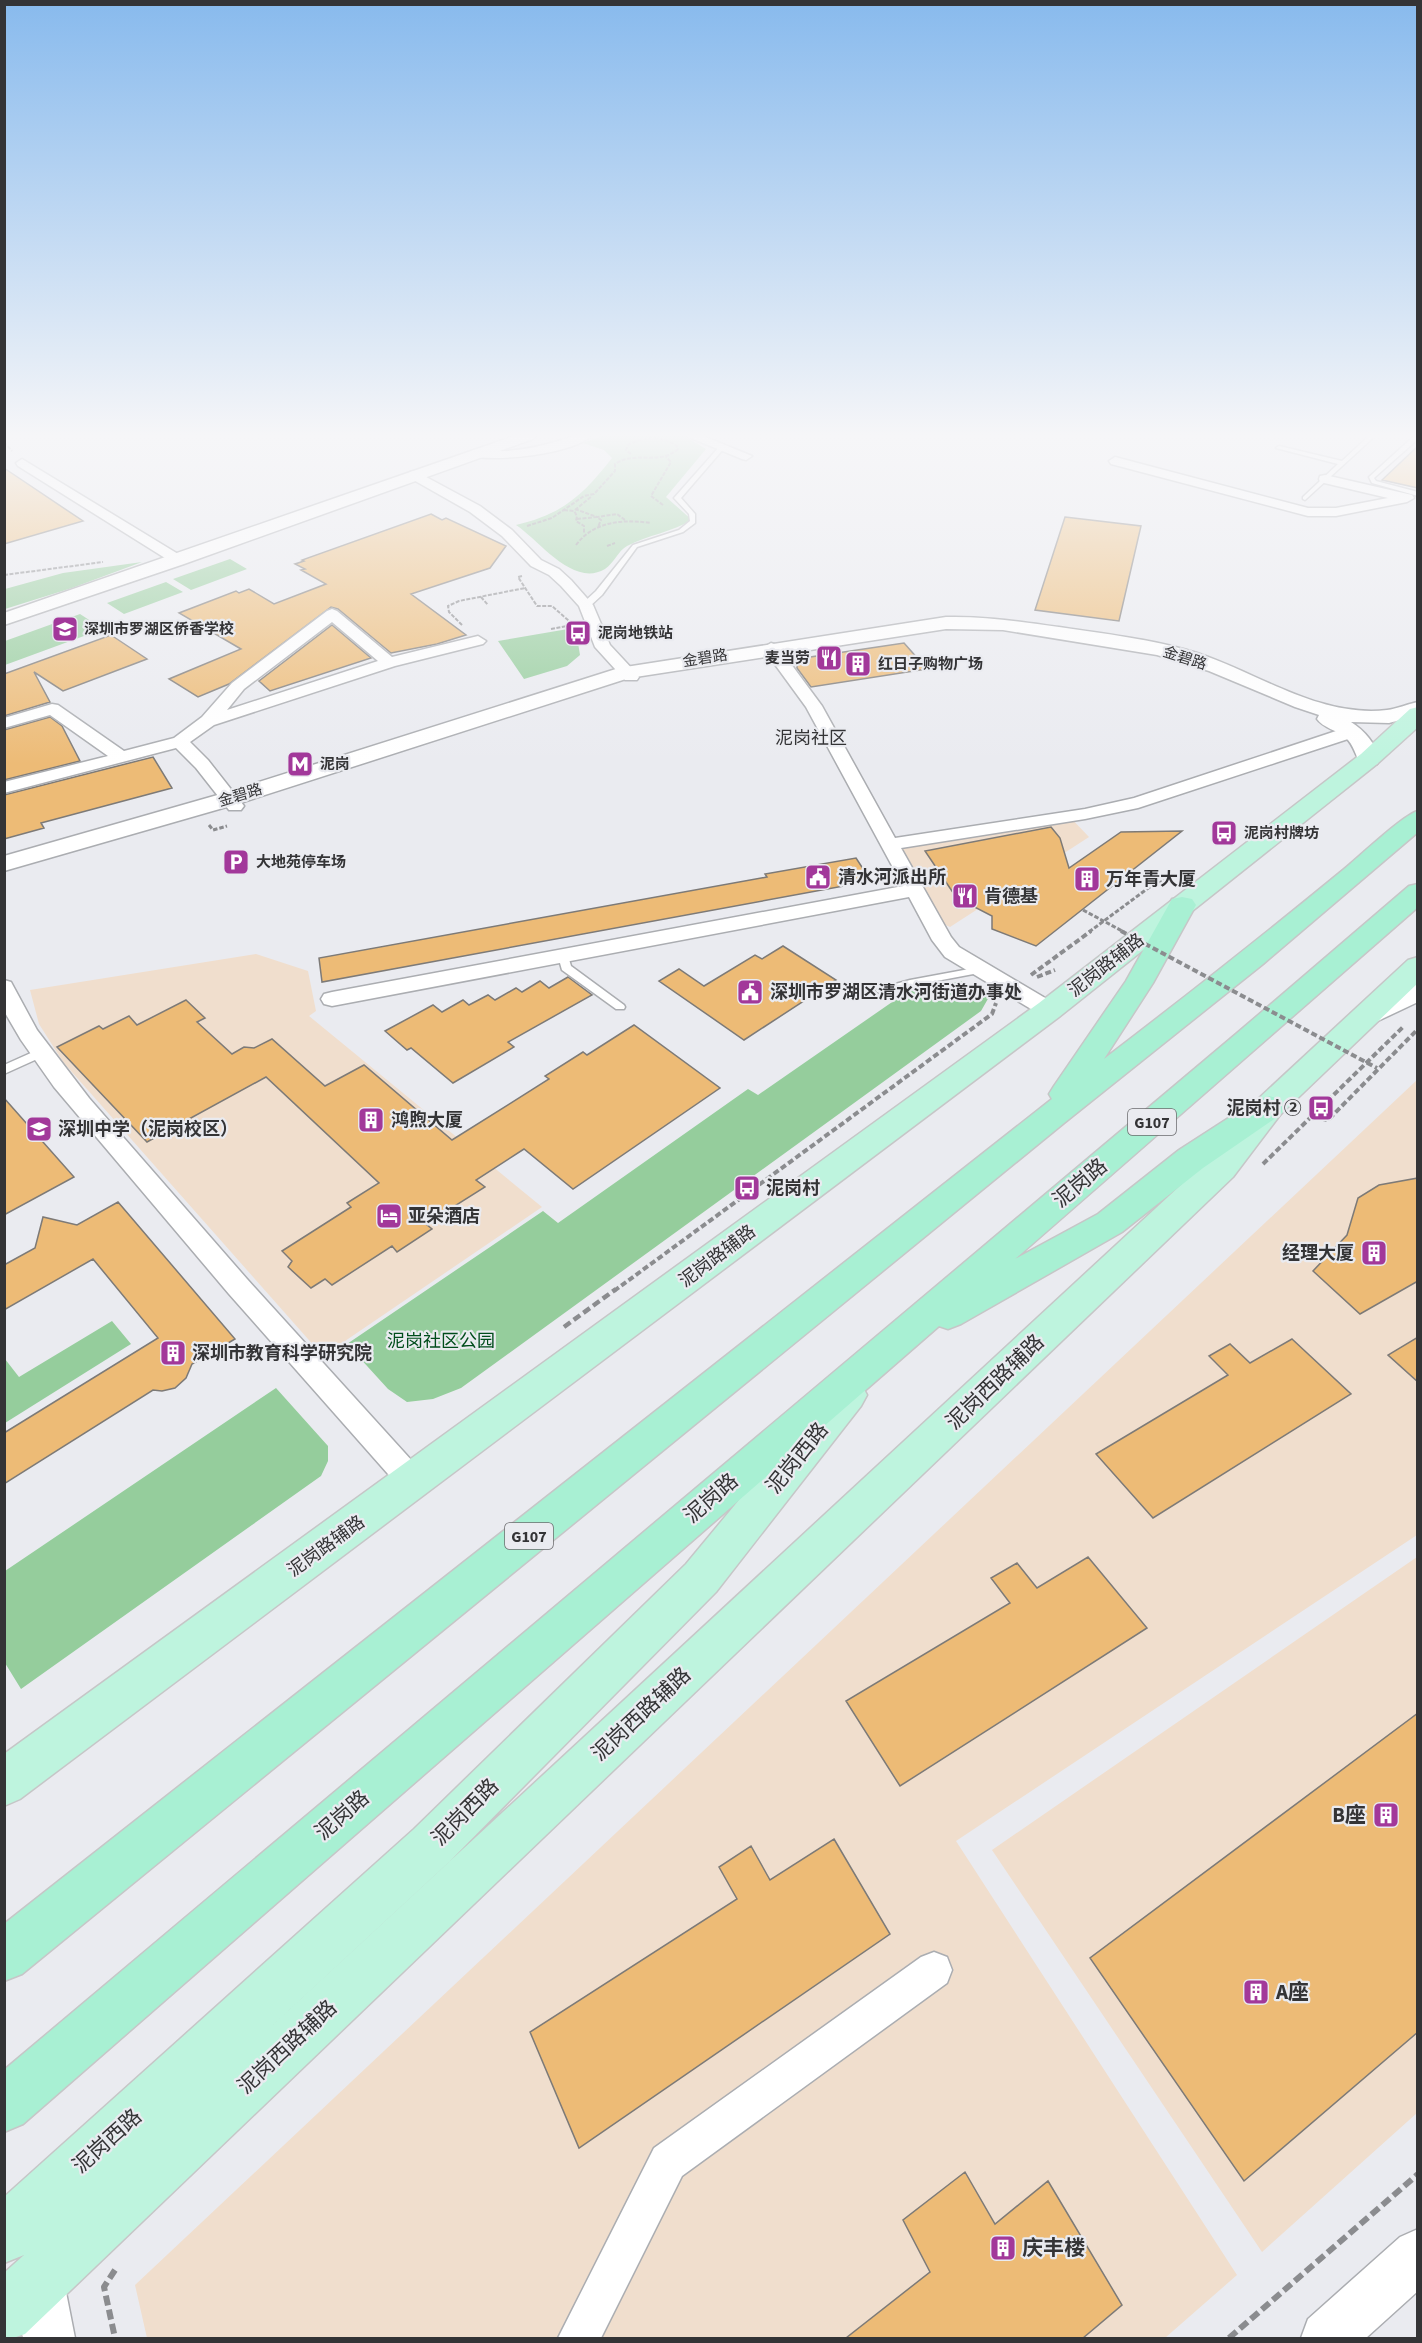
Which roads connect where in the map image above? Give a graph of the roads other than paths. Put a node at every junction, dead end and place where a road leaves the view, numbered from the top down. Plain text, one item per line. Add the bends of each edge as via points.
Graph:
1 (154, 545) edge
2 (219, 545) edge
3 (519, 545) edge
4 (637, 545) edge
5 (178, 560) junction
6 (586, 605) junction
7 (4, 619) edge
8 (478, 641) road end
9 (773, 651) junction
10 (390, 663) junction
11 (629, 674) junction
12 (1418, 708) edge
13 (1418, 714) edge
14 (208, 721) junction
15 (4, 723) edge
16 (1342, 735) dead end
17 (180, 742) junction
18 (121, 757) junction
19 (1369, 759) junction
20 (4, 788) edge
21 (230, 810) junction
22 (1418, 818) edge
23 (890, 844) junction
24 (4, 864) edge
25 (4, 874) edge
26 (915, 891) junction
27 (1418, 892) edge
28 (1182, 905) junction
29 (562, 956) junction
30 (1418, 966) edge
31 (980, 970) junction
32 (4, 987) edge
33 (881, 991) dead end
34 (1418, 991) edge
35 (332, 999) dead end
36 (620, 1006) dead end
37 (1049, 1010) junction
38 (1359, 1022) junction
39 (42, 1052) junction
40 (4, 1070) edge
41 (1269, 1107) junction
42 (1053, 1115) junction
43 (884, 1350) junction
44 (413, 1482) junction
45 (4, 1784) edge
46 (4, 1956) edge
47 (934, 1970) dead end
48 (4, 2105) edge
49 (4, 2235) edge
50 (1418, 2255) edge
51 (21, 2297) edge
52 (50, 2338) edge
53 (579, 2338) edge
54 (1327, 2338) edge

1 - 5 street
2 - 5 street
3 - 6 street via 536,564 567,583
4 - 6 lane
5 - 7 street
6 - 11 street via 599,640
8 - 10 street
9 - 11 street, 金碧路
9 - 12 street, 金碧路 via 946,623 986,622 1150,647 1192,658 1346,716 1381,718
9 - 19 street, 金碧路 via 962,627 994,628 1124,648 1187,662 1332,721 1360,739
9 - 23 street via 814,706
10 - 14 street
10 - 14 street via 332,614 238,686
11 - 21 street, 金碧路
13 - 19 main road, 泥岗路辅路
14 - 17 street
15 - 18 street via 52,708
16 - 23 street via 1138,803
17 - 18 street
17 - 21 street via 202,764
18 - 20 street
19 - 28 main road, 泥岗路辅路
21 - 24 street, 金碧路
21 - 25 street, 金碧路
22 - 42 highway, G107 via 1253,958
23 - 26 street
26 - 29 street
26 - 31 street via 942,940 952,952
27 - 43 highway, 泥岗路 / G107
28 - 37 main road, 泥岗路辅路
28 - 42 highway via 1139,983
29 - 35 street
29 - 36 lane via 566,968
30 - 38 main road
31 - 33 lane
31 - 37 street
32 - 39 street
34 - 38 street
37 - 44 main road, 泥岗路辅路
38 - 41 main road
39 - 40 lane
39 - 44 street via 189,1231
41 - 43 highway via 1191,1160 1110,1223
41 - 51 main road, 泥岗西路辅路 via 1221,1168
42 - 46 highway, G107
43 - 48 highway, 泥岗路 / G107
43 - 49 main road, 泥岗西路 via 701,1578 431,1846
44 - 45 main road, 泥岗路辅路
47 - 53 street via 668,2162
50 - 54 street
51 - 52 street

